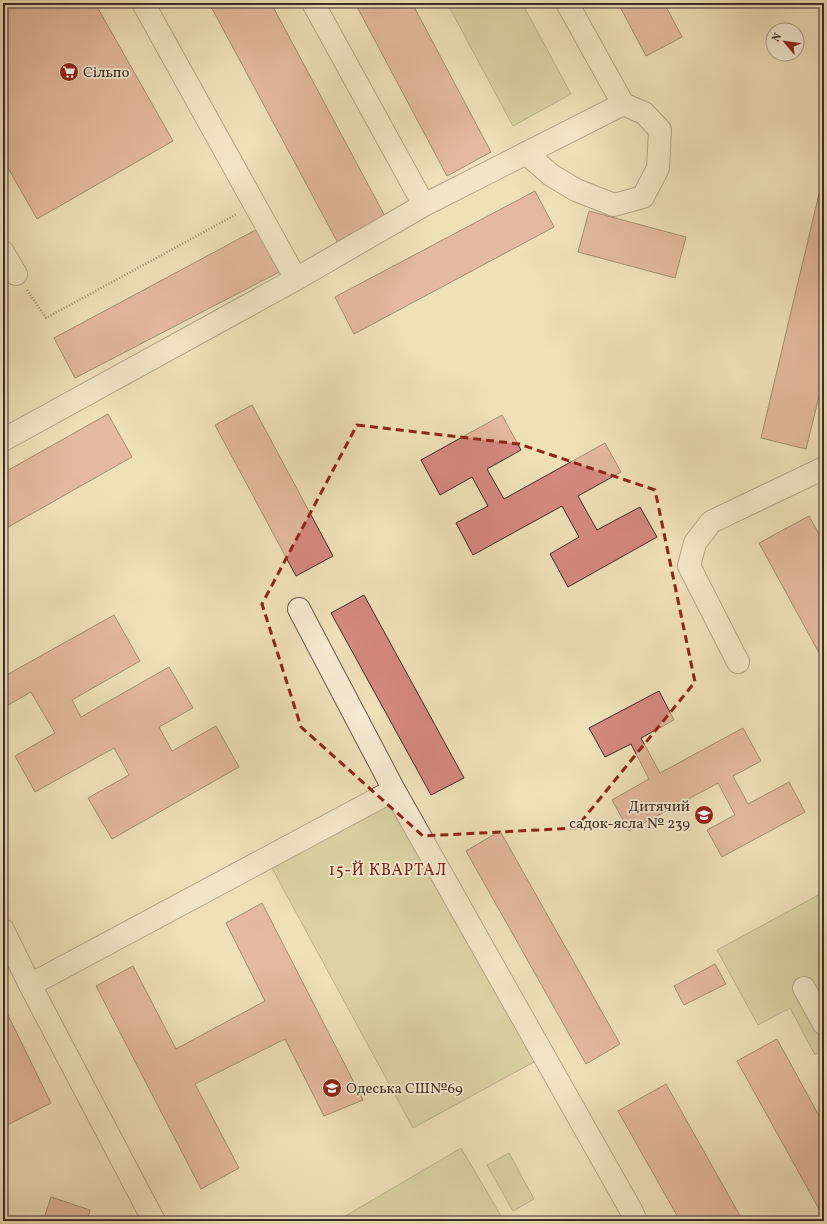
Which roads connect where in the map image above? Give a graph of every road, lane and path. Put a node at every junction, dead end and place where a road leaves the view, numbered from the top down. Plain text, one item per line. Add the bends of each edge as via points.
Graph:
1 (143, 3) edge
2 (313, 3) edge
3 (567, 3) edge
4 (623, 104) junction
5 (526, 153) junction
6 (254, 204) junction
7 (424, 205) junction
8 (3, 252) edge
9 (16, 274) joint
10 (296, 279) junction
11 (3, 440) edge
12 (824, 468) edge
13 (299, 609) dead end
14 (738, 662) dead end
15 (394, 790) junction
16 (3, 930) edge
17 (30, 985) junction
18 (804, 988) dead end
19 (824, 1024) edge
20 (154, 1221) edge
21 (636, 1221) edge

1 - 6 lane
2 - 7 lane
3 - 4 lane
4 - 5 lane
4 - 5 lane via 644,113 660,130 658,168 643,197 614,205 576,190 551,175
5 - 7 lane
6 - 9 path via 46,318
6 - 10 lane
7 - 10 lane
8 - 9 lane
10 - 11 lane
12 - 14 lane via 711,522 695,543 689,566
13 - 15 lane
15 - 17 lane
15 - 21 lane
16 - 17 lane
17 - 20 lane
18 - 19 lane

